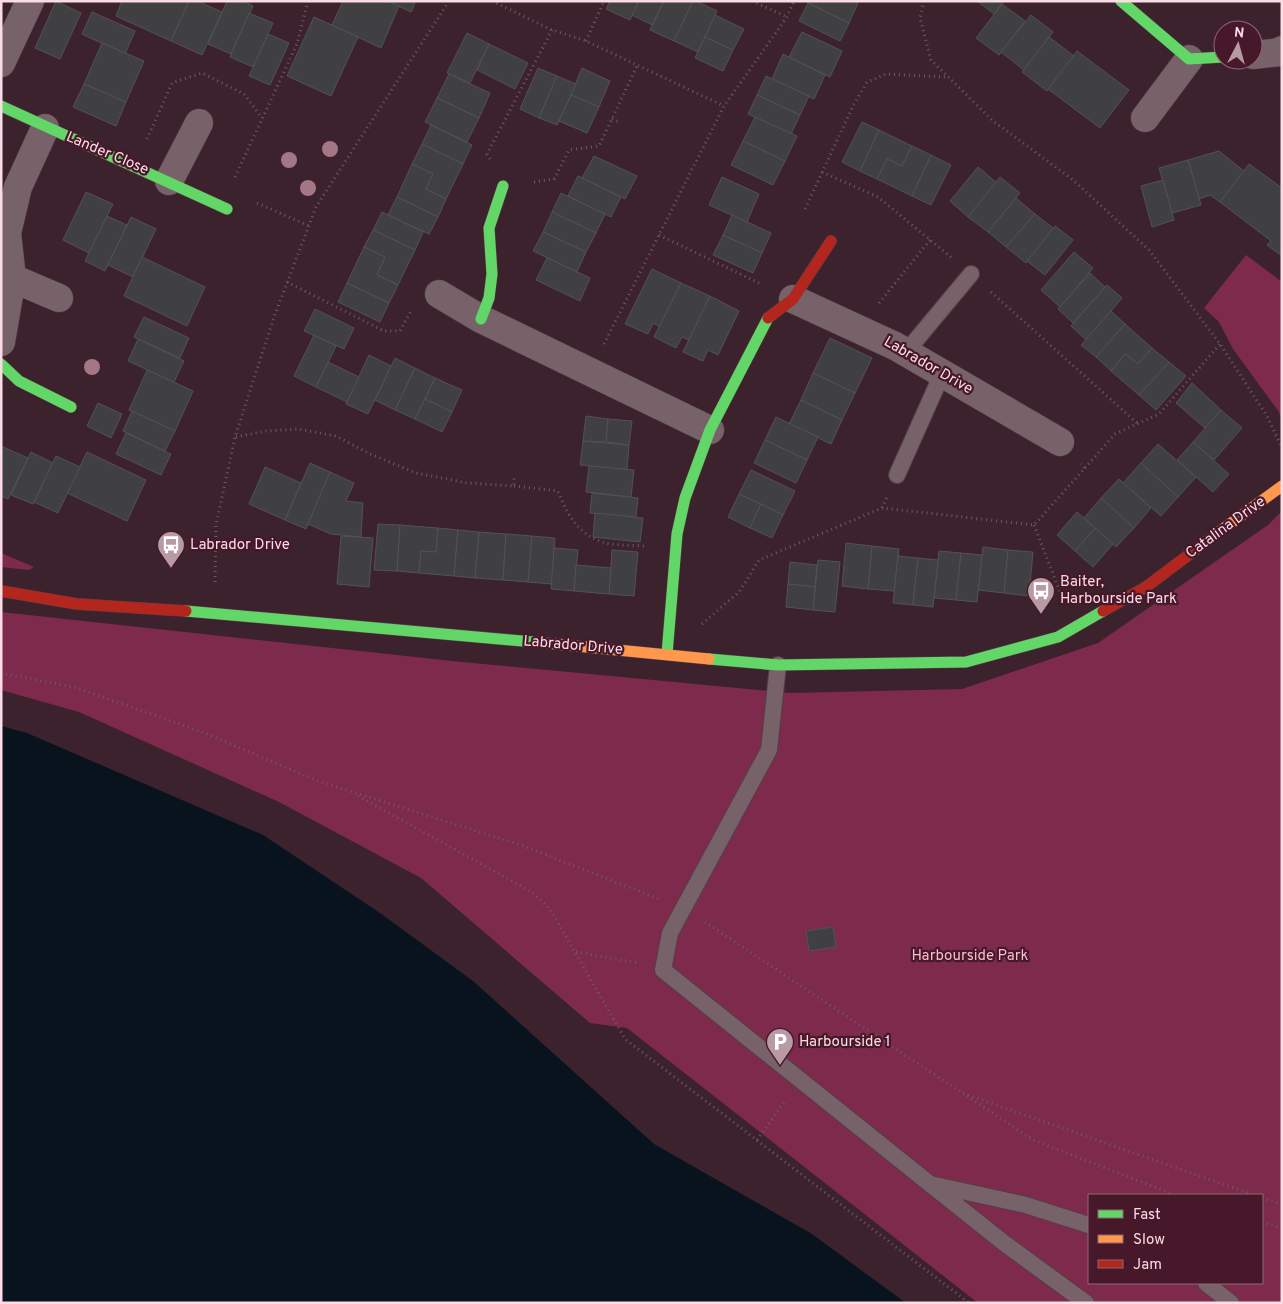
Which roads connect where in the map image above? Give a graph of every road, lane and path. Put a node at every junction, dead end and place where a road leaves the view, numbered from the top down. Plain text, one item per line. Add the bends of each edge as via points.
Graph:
1 (30, 1) edge
2 (308, 1) edge
3 (449, 1) edge
4 (492, 1) edge
5 (604, 1) edge
6 (752, 1) edge
7 (794, 1) edge
8 (924, 1) edge
9 (1121, 1) edge
10 (787, 17) junction
11 (552, 30) junction
12 (586, 41) junction
13 (1282, 52) edge
14 (1263, 54) edge
15 (1213, 58) edge
16 (1189, 59) junction
17 (1, 63) edge
18 (636, 66) junction
19 (947, 77) junction
20 (1, 106) edge
21 (724, 106) junction
22 (1144, 118) dead end
23 (612, 119) junction
24 (199, 123) dead end
25 (621, 123) dead end
26 (45, 128) junction
27 (169, 181) junction
28 (504, 186) junction
29 (227, 209) junction
30 (805, 209) dead end
31 (309, 226) junction
32 (658, 235) junction
33 (930, 240) dead end
34 (831, 241) dead end
35 (971, 274) dead end
36 (12, 278) junction
37 (287, 282) junction
38 (59, 298) dead end
39 (427, 299) joint
40 (793, 299) junction
41 (481, 319) junction
42 (858, 328) junction
43 (1, 342) edge
44 (1220, 344) junction
45 (906, 352) junction
46 (1, 364) edge
47 (590, 372) junction
48 (942, 374) junction
49 (70, 407) dead end
50 (710, 430) junction
51 (235, 437) junction
52 (1060, 442) joint
53 (1282, 448) edge
54 (1085, 468) junction
55 (897, 475) dead end
56 (514, 478) dead end
57 (514, 486) junction
58 (1282, 486) edge
59 (1034, 525) junction
60 (676, 549) junction
61 (1146, 587) joint
62 (1, 590) edge
63 (215, 612) junction
64 (1075, 627) junction
65 (667, 654) junction
66 (778, 665) junction
67 (1, 673) edge
68 (351, 792) junction
69 (684, 908) junction
70 (576, 952) junction
71 (663, 970) junction
72 (801, 1080) junction
73 (962, 1093) junction
74 (757, 1140) junction
75 (930, 1184) junction
76 (1172, 1194) edge
77 (1251, 1194) edge
78 (1263, 1198) edge
79 (1282, 1204) edge
80 (1263, 1222) edge
81 (1088, 1225) edge
82 (1282, 1228) edge
83 (1207, 1284) edge
84 (969, 1303) edge
85 (1086, 1303) edge
86 (1231, 1303) edge

1 - 17 street
2 - 29 path via 297,44 232,184
3 - 31 path via 316,206
4 - 11 path
5 - 12 path
6 - 10 path
7 - 10 path
8 - 19 path via 920,18 931,60
9 - 16 street
10 - 21 path
11 - 12 path
11 - 28 path via 487,154
12 - 18 path
13 - 14 street
15 - 16 street
16 - 22 street
18 - 21 path
18 - 23 path
19 - 30 path via 886,74 867,82
19 - 44 path via 992,120 1073,180 1149,250
20 - 26 street, Lander Close
21 - 32 path
23 - 25 path
23 - 28 path via 599,146 569,150 554,179
24 - 27 street
26 - 27 street, Lander Close
26 - 36 street via 18,187 7,233
27 - 29 street, Lander Close
28 - 41 street via 489,228 490,298
29 - 31 path via 250,200
31 - 37 path
32 - 40 path
32 - 47 path
33 - 42 path
34 - 40 street
35 - 45 lane
36 - 38 street
36 - 43 street
37 - 39 path via 384,331 400,331
37 - 51 path
39 - 41 street
40 - 42 street, Labrador Drive
40 - 50 street via 767,319
41 - 47 street
42 - 45 street, Labrador Drive
44 - 53 path via 1267,416
44 - 54 path via 1159,414 1115,434
45 - 48 street, Labrador Drive
46 - 49 street via 19,381
47 - 50 street
48 - 52 street, Labrador Drive
48 - 55 lane
50 - 60 street via 685,498
51 - 57 path via 298,429 336,436 416,473 467,483
51 - 63 path via 216,525
52 - 54 path
54 - 59 path
56 - 57 path
57 - 60 path via 558,491 565,511 582,531 602,543
58 - 61 street, Catalina Drive
59 - 64 path
59 - 65 path via 882,508 759,560 739,592
60 - 65 street
61 - 64 street, Labrador Drive
62 - 63 street, Labrador Drive via 76,604
63 - 65 street, Labrador Drive
64 - 66 street, Labrador Drive via 1058,637 966,662
65 - 66 street, Labrador Drive
66 - 69 lane via 769,750
67 - 68 path via 77,688 202,732
68 - 69 path via 521,845
68 - 70 path via 532,892 550,909
69 - 71 lane via 670,933
69 - 73 path
70 - 71 path
70 - 74 path via 625,1039
71 - 72 lane
72 - 74 path
72 - 75 lane
73 - 76 path via 1033,1140
73 - 77 path
74 - 84 path
75 - 81 lane via 1026,1205
75 - 85 lane
78 - 79 path
80 - 82 path
83 - 86 lane

